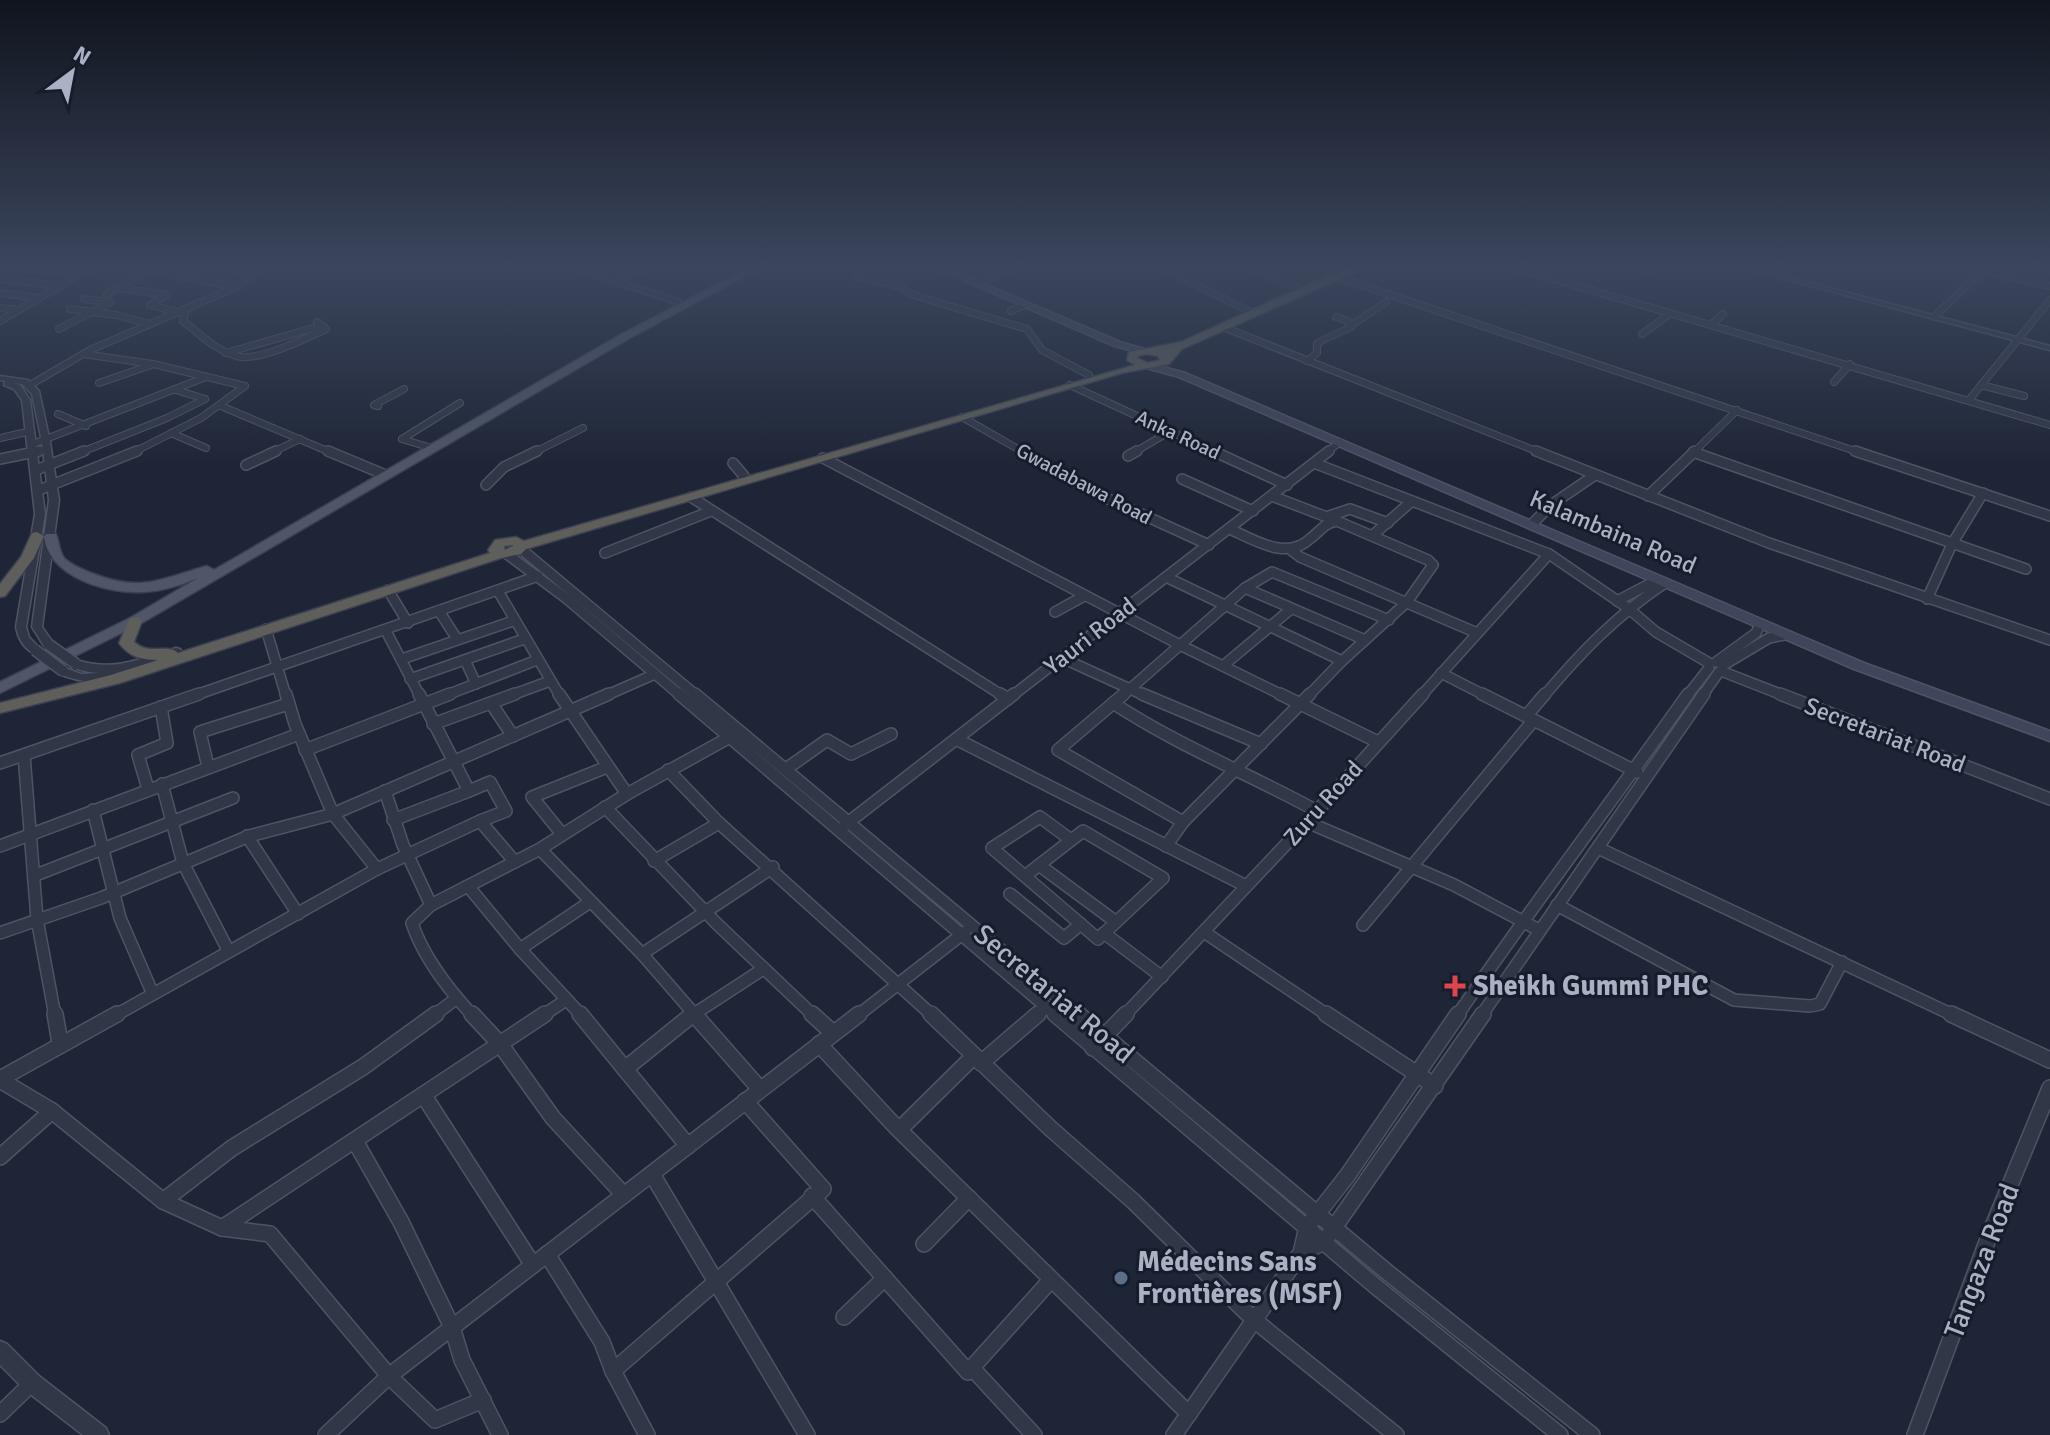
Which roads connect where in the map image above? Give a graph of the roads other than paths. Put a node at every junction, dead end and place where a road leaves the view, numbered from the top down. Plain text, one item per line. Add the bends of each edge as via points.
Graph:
1 (128, 334) edge
2 (200, 334) edge
3 (315, 334) edge
4 (623, 334) edge
5 (630, 334) edge
6 (1031, 334) edge
7 (1088, 334) edge
8 (1094, 334) edge
9 (1198, 334) edge
10 (1207, 334) edge
11 (1240, 334) edge
12 (1340, 334) edge
13 (1516, 334) edge
14 (1743, 334) edge
15 (1996, 334) edge
16 (2023, 334) edge
17 (2018, 340) junction
18 (2050, 348) edge
19 (1148, 351) junction
20 (83, 354) junction
21 (1132, 357) junction
22 (1166, 359) junction
23 (1307, 361) junction
24 (153, 364) junction
25 (1850, 364) junction
26 (1148, 366) junction
27 (52, 373) junction
28 (1089, 375) junction
29 (208, 377) junction
30 (0, 380) edge
31 (19, 380) junction
32 (1834, 382) dead end
33 (99, 383) dead end
34 (30, 385) junction
35 (1070, 385) junction
36 (1981, 385) junction
37 (404, 389) dead end
38 (176, 390) junction
39 (2024, 396) dead end
40 (1969, 400) junction
41 (460, 403) dead end
42 (221, 406) junction
43 (378, 406) dead end
44 (1737, 410) junction
45 (58, 414) dead end
46 (962, 417) junction
47 (2050, 425) edge
48 (86, 426) junction
49 (583, 428) dead end
50 (31, 431) junction
51 (1169, 432) junction
52 (171, 433) junction
53 (0, 438) edge
54 (300, 439) junction
55 (1340, 442) junction
56 (47, 446) junction
57 (428, 447) junction
58 (34, 448) junction
59 (206, 448) dead end
60 (1693, 452) junction
61 (1128, 456) dead end
62 (823, 458) junction
63 (0, 459) edge
64 (733, 463) dead end
65 (1314, 463) junction
66 (246, 465) dead end
67 (49, 467) junction
68 (36, 470) junction
69 (1338, 472) junction
70 (1302, 473) junction
71 (383, 474) junction
72 (1595, 475) junction
73 (744, 476) junction
74 (1182, 479) dead end
75 (486, 485) dead end
76 (1287, 485) junction
77 (52, 487) junction
78 (39, 490) junction
79 (1983, 493) junction
80 (1272, 496) junction
81 (1648, 496) junction
82 (691, 497) junction
83 (1412, 501) junction
84 (711, 511) junction
85 (1253, 511) junction
86 (2050, 516) edge
87 (1333, 518) junction
88 (1534, 522) junction
89 (1388, 523) junction
90 (1230, 529) junction
91 (1373, 535) junction
92 (44, 537) junction
93 (1952, 544) junction
94 (1209, 545) junction
95 (510, 549) junction
96 (1291, 550) junction
97 (605, 553) dead end
98 (1549, 554) junction
99 (241, 555) junction
100 (2026, 569) dead end
101 (538, 576) junction
102 (1166, 577) junction
103 (1661, 582) junction
104 (1245, 588) junction
105 (388, 590) junction
106 (498, 591) junction
107 (0, 593) edge
108 (1084, 596) junction
109 (1927, 599) junction
110 (1617, 601) junction
111 (1407, 602) junction
112 (1227, 605) junction
113 (1628, 608) junction
114 (1291, 609) junction
115 (439, 611) junction
116 (1055, 612) dead end
117 (1119, 613) junction
118 (1389, 620) junction
119 (135, 621) junction
120 (513, 621) junction
121 (408, 623) junction
122 (1760, 624) junction
123 (1271, 626) junction
124 (266, 629) junction
125 (386, 631) junction
126 (1477, 633) junction
127 (1784, 635) junction
128 (457, 639) junction
129 (524, 639) junction
130 (1365, 640) junction
131 (2050, 640) edge
132 (1180, 645) junction
133 (176, 652) junction
134 (1062, 658) junction
135 (402, 659) junction
136 (465, 660) junction
137 (537, 660) junction
138 (1342, 661) junction
139 (1224, 665) junction
140 (277, 667) junction
141 (1717, 667) junction
142 (141, 670) junction
143 (1441, 673) junction
144 (655, 674) junction
145 (0, 679) edge
146 (410, 679) junction
147 (550, 681) junction
148 (476, 684) junction
149 (0, 688) edge
150 (1130, 689) junction
151 (1008, 699) junction
152 (424, 703) junction
153 (491, 703) junction
154 (1113, 703) junction
155 (1300, 703) junction
156 (288, 704) junction
157 (161, 707) junction
158 (0, 708) edge
159 (570, 712) junction
160 (1530, 718) junction
161 (433, 724) junction
162 (2050, 729) edge
163 (299, 734) junction
164 (891, 734) dead end
165 (513, 736) junction
166 (2050, 736) edge
167 (730, 737) junction
168 (958, 740) junction
169 (1378, 742) junction
170 (1261, 744) junction
171 (305, 750) junction
172 (24, 755) junction
173 (453, 760) junction
174 (0, 763) edge
175 (208, 767) junction
176 (607, 767) junction
177 (1237, 768) junction
178 (786, 769) junction
179 (668, 770) junction
180 (1640, 774) junction
181 (162, 784) junction
182 (148, 789) junction
183 (385, 791) junction
184 (469, 791) junction
185 (2050, 792) edge
186 (627, 794) junction
187 (233, 798) dead end
188 (2050, 799) edge
189 (605, 807) junction
190 (93, 810) junction
191 (1317, 811) junction
192 (333, 814) junction
193 (393, 820) junction
194 (480, 821) junction
195 (173, 822) junction
196 (1183, 822) junction
197 (1307, 822) junction
198 (719, 823) junction
199 (844, 826) junction
200 (31, 833) junction
201 (562, 834) junction
202 (247, 836) junction
203 (1071, 840) junction
204 (0, 846) edge
205 (1166, 846) junction
206 (1598, 848) junction
207 (540, 849) junction
208 (102, 850) junction
209 (407, 854) junction
210 (654, 861) junction
211 (515, 862) junction
212 (183, 863) junction
213 (1039, 865) junction
214 (1414, 866) junction
215 (773, 867) junction
216 (377, 869) junction
217 (36, 875) junction
218 (1025, 876) junction
219 (468, 886) junction
220 (1246, 886) junction
221 (112, 893) junction
222 (1010, 894) dead end
223 (590, 902) junction
224 (431, 905) junction
225 (1557, 905) junction
226 (705, 911) junction
227 (298, 914) junction
228 (37, 919) junction
229 (1522, 920) junction
230 (1116, 922) junction
231 (1081, 924) junction
232 (1363, 925) dead end
233 (968, 930) junction
234 (1539, 930) junction
235 (1204, 932) junction
236 (0, 933) edge
237 (1104, 933) junction
238 (520, 949) junction
239 (228, 950) junction
240 (642, 954) junction
241 (1842, 962) junction
242 (763, 969) junction
243 (1162, 977) junction
244 (898, 982) junction
245 (152, 992) junction
246 (457, 998) junction
247 (566, 1000) junction
248 (1046, 1007) junction
249 (694, 1013) junction
250 (833, 1033) junction
251 (1106, 1036) junction
252 (60, 1043) junction
253 (500, 1044) junction
254 (819, 1044) junction
255 (1093, 1048) junction
256 (978, 1060) junction
257 (2050, 1060) edge
258 (625, 1069) junction
259 (1418, 1075) junction
260 (0, 1080) edge
261 (1435, 1086) junction
262 (2050, 1088) edge
263 (760, 1089) junction
264 (424, 1096) junction
265 (745, 1101) junction
266 (52, 1111) junction
267 (899, 1130) junction
268 (355, 1141) junction
269 (688, 1146) junction
270 (0, 1157) edge
271 (652, 1174) junction
272 (624, 1195) junction
273 (812, 1196) junction
274 (969, 1198) junction
275 (163, 1201) junction
276 (1317, 1213) junction
277 (1307, 1227) junction
278 (1335, 1227) junction
279 (222, 1228) junction
280 (1324, 1242) junction
281 (924, 1244) dead end
282 (1301, 1253) junction
283 (547, 1254) junction
284 (533, 1265) junction
285 (885, 1278) junction
286 (1050, 1281) junction
287 (715, 1282) junction
288 (844, 1317) dead end
289 (1253, 1319) junction
290 (452, 1327) junction
291 (0, 1351) edge
292 (972, 1368) junction
293 (613, 1371) junction
294 (389, 1376) junction
295 (32, 1383) junction
296 (483, 1400) junction
297 (0, 1414) edge
298 (1189, 1414) junction
299 (99, 1435) edge
300 (326, 1435) edge
301 (500, 1435) edge
302 (647, 1435) edge
303 (807, 1435) edge
304 (1034, 1435) edge
305 (1174, 1435) edge
306 (1396, 1435) edge
307 (1560, 1435) edge
308 (1592, 1435) edge
309 (1915, 1435) edge

1 - 20 street
2 - 3 street via 242,358
4 - 57 main road
5 - 119 main road
6 - 28 street via 1042,350
7 - 21 main road
8 - 19 main road
9 - 19 highway
10 - 22 highway via 1178,347
11 - 23 street
12 - 23 street via 1320,340 1317,353
13 - 44 street
14 - 25 street
15 - 17 street
16 - 17 street
17 - 18 street
17 - 36 street
19 - 21 highway
19 - 22 highway
20 - 24 street
20 - 27 street
21 - 26 highway
21 - 28 highway
22 - 26 highway
22 - 88 main road, Kalambaina Road
23 - 72 street
24 - 29 street
24 - 33 street
25 - 32 street
25 - 40 street
26 - 35 highway
26 - 55 main road via 1169,369
27 - 31 street
27 - 34 street
28 - 73 highway
29 - 38 street
29 - 42 street via 245,386
30 - 31 street
30 - 50 street via 24,394
31 - 34 street
34 - 56 street via 39,399
35 - 46 highway
35 - 51 street, Anka Road
36 - 39 street
36 - 40 street
37 - 43 street via 374,405
38 - 48 street
38 - 67 street via 205,399
40 - 47 street
41 - 57 street via 402,439
42 - 52 street
42 - 54 street
44 - 60 street
44 - 79 street
45 - 48 street
46 - 62 highway
46 - 94 street, Gwadabawa Road via 1093,492
48 - 56 street
49 - 75 street via 504,467
50 - 53 street
50 - 58 street
51 - 61 street
51 - 76 street, Anka Road
52 - 59 street
52 - 77 street
54 - 66 street
54 - 71 street
55 - 65 street, Yauri Road
55 - 103 main road
56 - 58 street
56 - 67 street
57 - 71 main road
58 - 63 street
58 - 68 street
60 - 81 street
60 - 93 street
62 - 82 highway
62 - 108 street
64 - 73 street
65 - 69 street
65 - 70 street, Yauri Road
67 - 68 street
67 - 77 street
68 - 78 street
69 - 70 street
69 - 83 street
70 - 76 street, Yauri Road
71 - 99 main road
72 - 81 street
72 - 88 street
73 - 95 highway
74 - 85 street
76 - 80 street, Yauri Road
77 - 78 street
77 - 92 street
78 - 92 street
79 - 86 street
79 - 93 street
80 - 85 street, Yauri Road
80 - 87 street
81 - 109 street
82 - 84 street
82 - 95 highway
83 - 89 street
83 - 98 street
84 - 97 street
84 - 151 street
85 - 90 street, Yauri Road
87 - 89 street via 1335,511 1348,509
87 - 91 street
87 - 96 street via 1302,547
88 - 162 main road, Kalambaina Road via 1870,664
89 - 91 street
90 - 94 street, Yauri Road
90 - 96 street via 1266,546
91 - 111 street via 1433,565
92 - 99 main road via 61,563 119,588 181,580
92 - 107 highway
92 - 133 street, bridge via 37,620 48,644 95,670
92 - 142 street, bridge via 21,627 24,638 63,671 92,679
93 - 100 street
93 - 109 street
94 - 102 street, Yauri Road
95 - 101 street, Secretariat Road
95 - 105 highway
95 - 133 highway
95 - 178 street, Secretariat Road
96 - 111 street
98 - 110 street
98 - 126 street, Zuru Road
99 - 145 main road
101 - 106 street
101 - 144 street, Secretariat Road
102 - 112 street
102 - 117 street, Yauri Road
103 - 110 street
103 - 113 street
103 - 122 main road
104 - 112 street
104 - 114 street
104 - 118 street via 1277,573
105 - 121 street
105 - 124 highway
106 - 115 street
106 - 120 street
108 - 116 street
108 - 117 street
109 - 131 street
110 - 113 street
111 - 118 street
111 - 126 street
112 - 123 street
112 - 132 street
113 - 141 street via 1656,632
113 - 160 street via 1592,640
114 - 123 street
114 - 130 street
115 - 121 street
115 - 128 street
117 - 132 street
117 - 134 street, Yauri Road
118 - 130 street
119 - 133 highway via 126,643 133,652
119 - 149 main road
120 - 128 street
120 - 129 street
121 - 125 street
122 - 127 main road
122 - 141 street
123 - 138 street
123 - 139 street
124 - 140 street
124 - 142 highway
125 - 135 street
125 - 140 street
126 - 143 street, Zuru Road
127 - 141 street
127 - 166 main road
128 - 135 street
129 - 136 street
129 - 137 street
130 - 138 street
132 - 139 street
132 - 150 street
134 - 150 street
134 - 151 street, Yauri Road
135 - 146 street
136 - 146 street
136 - 148 street
137 - 147 street
137 - 148 street
138 - 155 street
139 - 155 street
140 - 156 street
140 - 157 street
141 - 180 street
141 - 185 street, Secretariat Road
141 - 188 street, Secretariat Road
142 - 158 highway
143 - 160 street
143 - 169 street, Zuru Road
144 - 159 street
144 - 167 street, Secretariat Road
146 - 152 street
147 - 153 street
147 - 159 street
148 - 152 street
150 - 154 street
150 - 170 street
151 - 168 street, Yauri Road
152 - 161 street
152 - 171 street
153 - 161 street
153 - 165 street
154 - 177 street via 1160,734
154 - 196 street via 1058,750
155 - 169 street
155 - 170 street
156 - 163 street
156 - 175 street via 200,732
157 - 172 street
157 - 182 street via 167,743 138,755
159 - 165 street
159 - 176 street
160 - 180 street
160 - 214 street
161 - 173 street
163 - 171 street
163 - 175 street
164 - 178 street via 851,754 827,740
165 - 173 street
167 - 179 street
167 - 199 street, Secretariat Road
168 - 199 street, Yauri Road
168 - 205 street
169 - 191 street, Zuru Road
170 - 177 street
171 - 192 street
172 - 174 street
172 - 200 street
173 - 183 street
173 - 184 street
175 - 181 street
176 - 186 street
176 - 201 street via 532,797
177 - 191 street
177 - 196 street
178 - 199 street, Secretariat Road
179 - 186 street
179 - 198 street
180 - 206 street
180 - 229 street
181 - 182 street
181 - 195 street
182 - 190 street
183 - 192 street
183 - 193 street
184 - 193 street
184 - 194 street via 490,782 506,811
186 - 189 street
187 - 195 street
189 - 201 street
189 - 210 street
190 - 200 street
190 - 208 street
191 - 197 street, Zuru Road
192 - 202 street
192 - 216 street
193 - 209 street
194 - 209 street
194 - 211 street
195 - 208 street
195 - 212 street
196 - 205 street
197 - 214 street
197 - 220 street, Zuru Road
198 - 210 street
198 - 215 street
199 - 233 street, Secretariat Road
200 - 204 street
200 - 217 street
201 - 207 street
202 - 212 street
202 - 227 street
203 - 213 street
203 - 218 street via 1040,817 992,848
203 - 230 street via 1083,831 1163,878
205 - 220 street
206 - 225 street
206 - 241 street
207 - 211 street
207 - 223 street
208 - 217 street
208 - 221 street
209 - 216 street
209 - 224 street
210 - 226 street
211 - 219 street
212 - 221 street
212 - 239 street
213 - 218 street
213 - 230 street
214 - 229 street
214 - 232 street
215 - 226 street
215 - 244 street
216 - 227 street
217 - 228 street
218 - 231 street
219 - 224 street
219 - 238 street
220 - 235 street, Zuru Road
221 - 228 street
221 - 245 street
222 - 231 street via 1064,938
223 - 238 street
223 - 240 street
224 - 246 street via 412,928
225 - 234 street
225 - 241 street via 1734,1000 1820,1004
226 - 240 street
226 - 242 street
227 - 239 street
228 - 236 street
228 - 252 street
229 - 234 street
229 - 259 street
230 - 237 street
231 - 237 street via 1098,939
233 - 244 street
233 - 248 street, Secretariat Road
233 - 251 street, Secretariat Road
234 - 261 street
235 - 243 street, Zuru Road
235 - 259 street
237 - 243 street
238 - 247 street
239 - 245 street
240 - 249 street
241 - 257 street
242 - 249 street
242 - 250 street
243 - 251 street, Zuru Road
244 - 250 street
244 - 256 street
245 - 252 street
246 - 253 street
246 - 275 street via 363,1067 232,1148
247 - 253 street
247 - 258 street
248 - 255 street, Secretariat Road
248 - 256 street
249 - 258 street
249 - 263 street
250 - 254 street
251 - 255 street, Zuru Road
251 - 276 street, Secretariat Road
252 - 260 street
253 - 264 street
253 - 272 street via 553,1118
254 - 263 street
254 - 267 street
255 - 277 street, Secretariat Road
256 - 267 street
256 - 289 street
258 - 269 street
259 - 261 street
259 - 276 street
260 - 266 street
261 - 278 street
262 - 309 street, Tangaza Road
263 - 265 street
264 - 268 street
264 - 284 street
265 - 269 street
265 - 273 street via 823,1189
266 - 270 street
266 - 275 street
267 - 274 street
268 - 279 street
268 - 290 street
269 - 271 street
271 - 272 street
271 - 287 street
272 - 283 street
273 - 285 street
273 - 287 street
274 - 281 street
274 - 286 street
275 - 279 street
276 - 277 street
276 - 278 street, Secretariat Road
277 - 280 street, Secretariat Road
277 - 282 street
278 - 280 street
278 - 308 street, Secretariat Road
279 - 294 street via 270,1234
280 - 282 street
280 - 307 street, Secretariat Road
282 - 289 street
283 - 284 street
283 - 293 street via 602,1342
284 - 290 street
285 - 288 street
285 - 292 street via 968,1372
286 - 292 street
286 - 298 street
287 - 293 street
287 - 303 street
289 - 298 street
289 - 306 street
290 - 294 street
290 - 296 street
291 - 295 street
292 - 304 street
293 - 302 street
294 - 296 street via 435,1420
294 - 300 street
295 - 297 street
295 - 299 street
296 - 301 street
298 - 305 street

